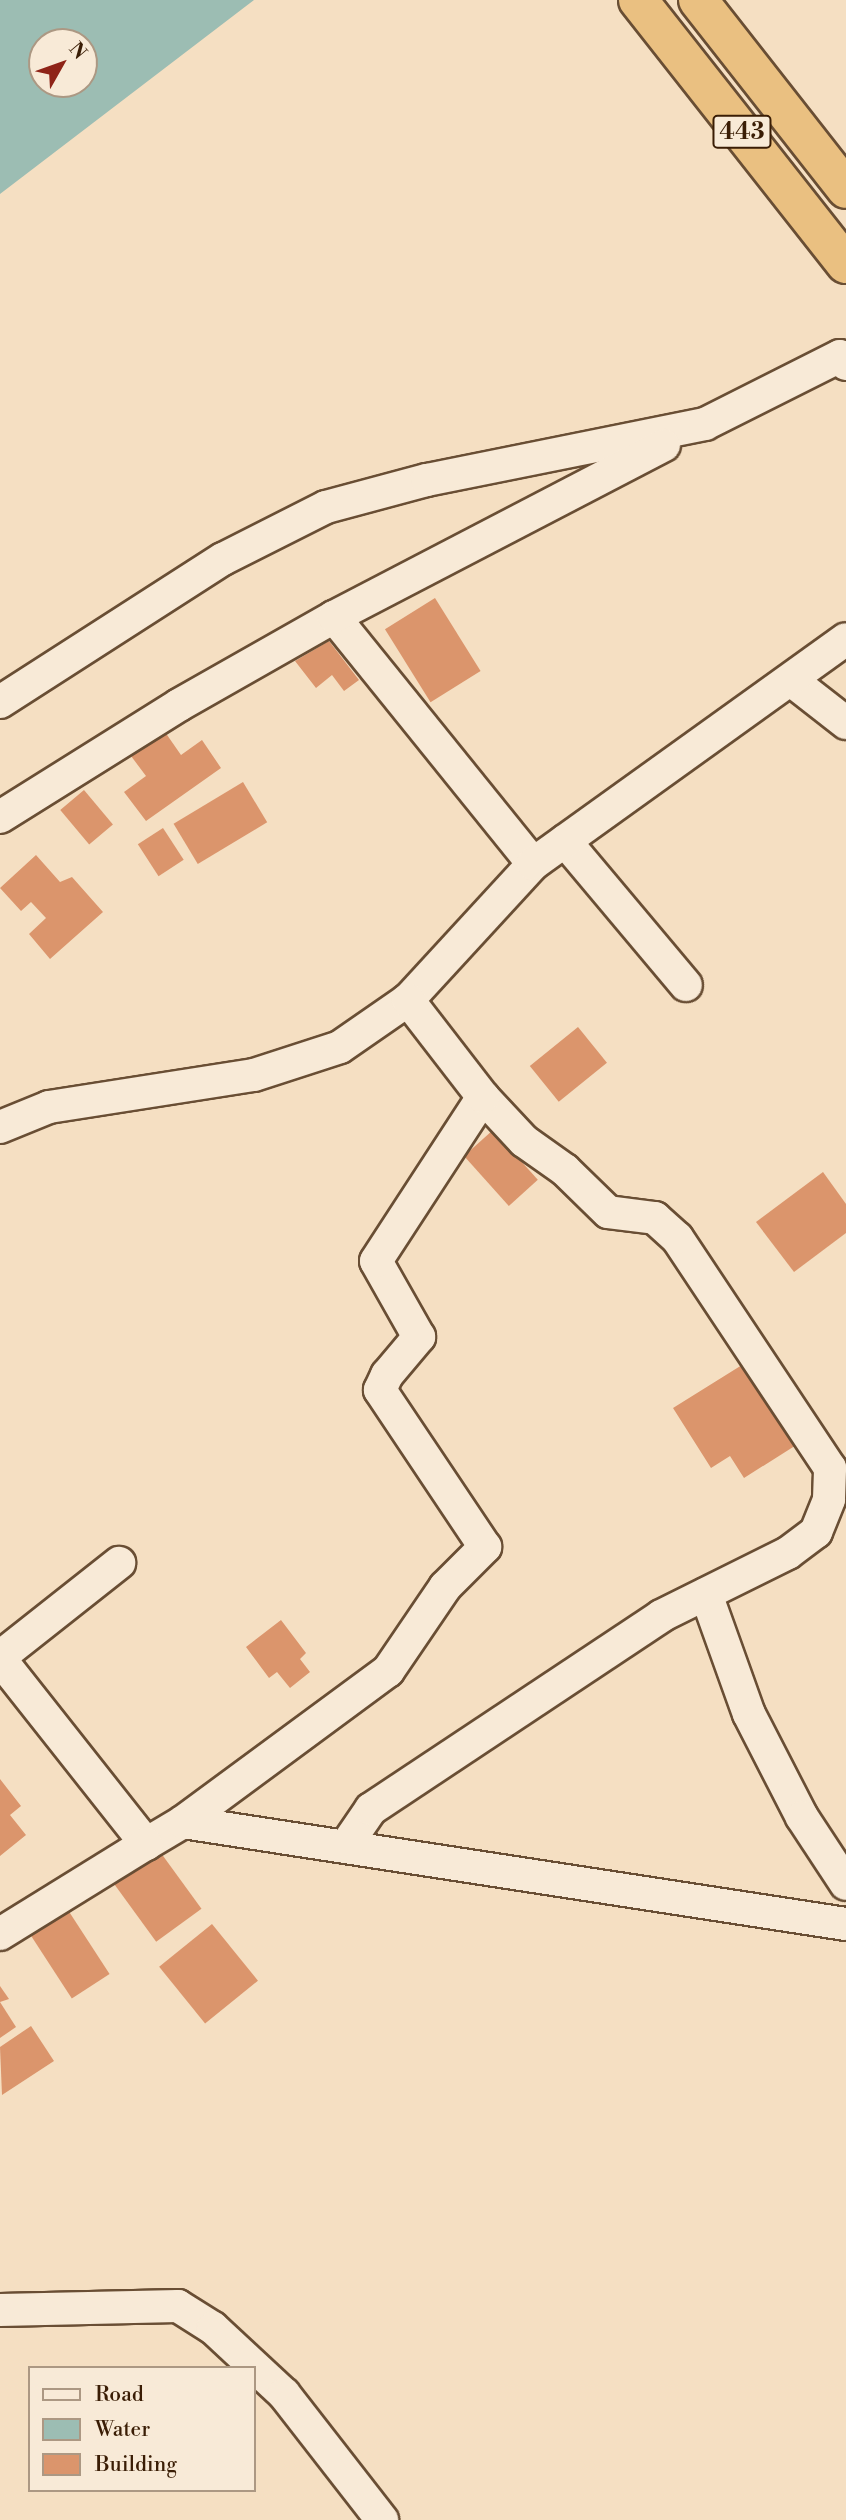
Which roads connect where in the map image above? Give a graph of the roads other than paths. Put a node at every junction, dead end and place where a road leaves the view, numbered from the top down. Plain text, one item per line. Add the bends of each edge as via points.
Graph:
1 (638, 0) edge
2 (698, 0) edge
3 (846, 189) edge
4 (846, 264) edge
5 (844, 358) edge
6 (705, 424) junction
7 (334, 617) junction
8 (846, 639) edge
9 (791, 680) junction
10 (0, 702) edge
11 (846, 723) edge
12 (0, 817) edge
13 (565, 841) junction
14 (533, 864) junction
15 (687, 985) dead end
16 (408, 1000) junction
17 (483, 1097) junction
18 (0, 1127) edge
19 (119, 1563) dead end
20 (706, 1594) junction
21 (0, 1658) edge
22 (183, 1822) junction
23 (146, 1844) junction
24 (345, 1847) junction
25 (846, 1884) edge
26 (846, 1924) edge
27 (0, 1934) edge
28 (0, 2309) edge
29 (255, 2366) edge
30 (256, 2367) edge
31 (382, 2520) edge

1 - 4 highway, 443
2 - 3 highway, 443
5 - 6 street
6 - 7 street
6 - 10 street via 427,480 327,508 223,559
7 - 12 street via 179,705
7 - 14 street
8 - 9 street
9 - 11 street
9 - 13 street
13 - 14 street
13 - 15 street
14 - 16 street
16 - 17 street
16 - 18 street via 340,1047 254,1075 49,1107
17 - 20 street via 524,1141 565,1170 608,1212 655,1218 677,1238 830,1468 829,1499 816,1532 788,1553
17 - 22 street via 376,1261 419,1337 380,1390 485,1548 445,1587 388,1671
19 - 21 street
20 - 24 street via 661,1616 371,1809
20 - 25 street via 749,1714 802,1817
21 - 23 street
22 - 23 street
22 - 24 street
23 - 27 street
24 - 26 street
28 - 29 street via 178,2306 213,2328
30 - 31 street via 284,2393

